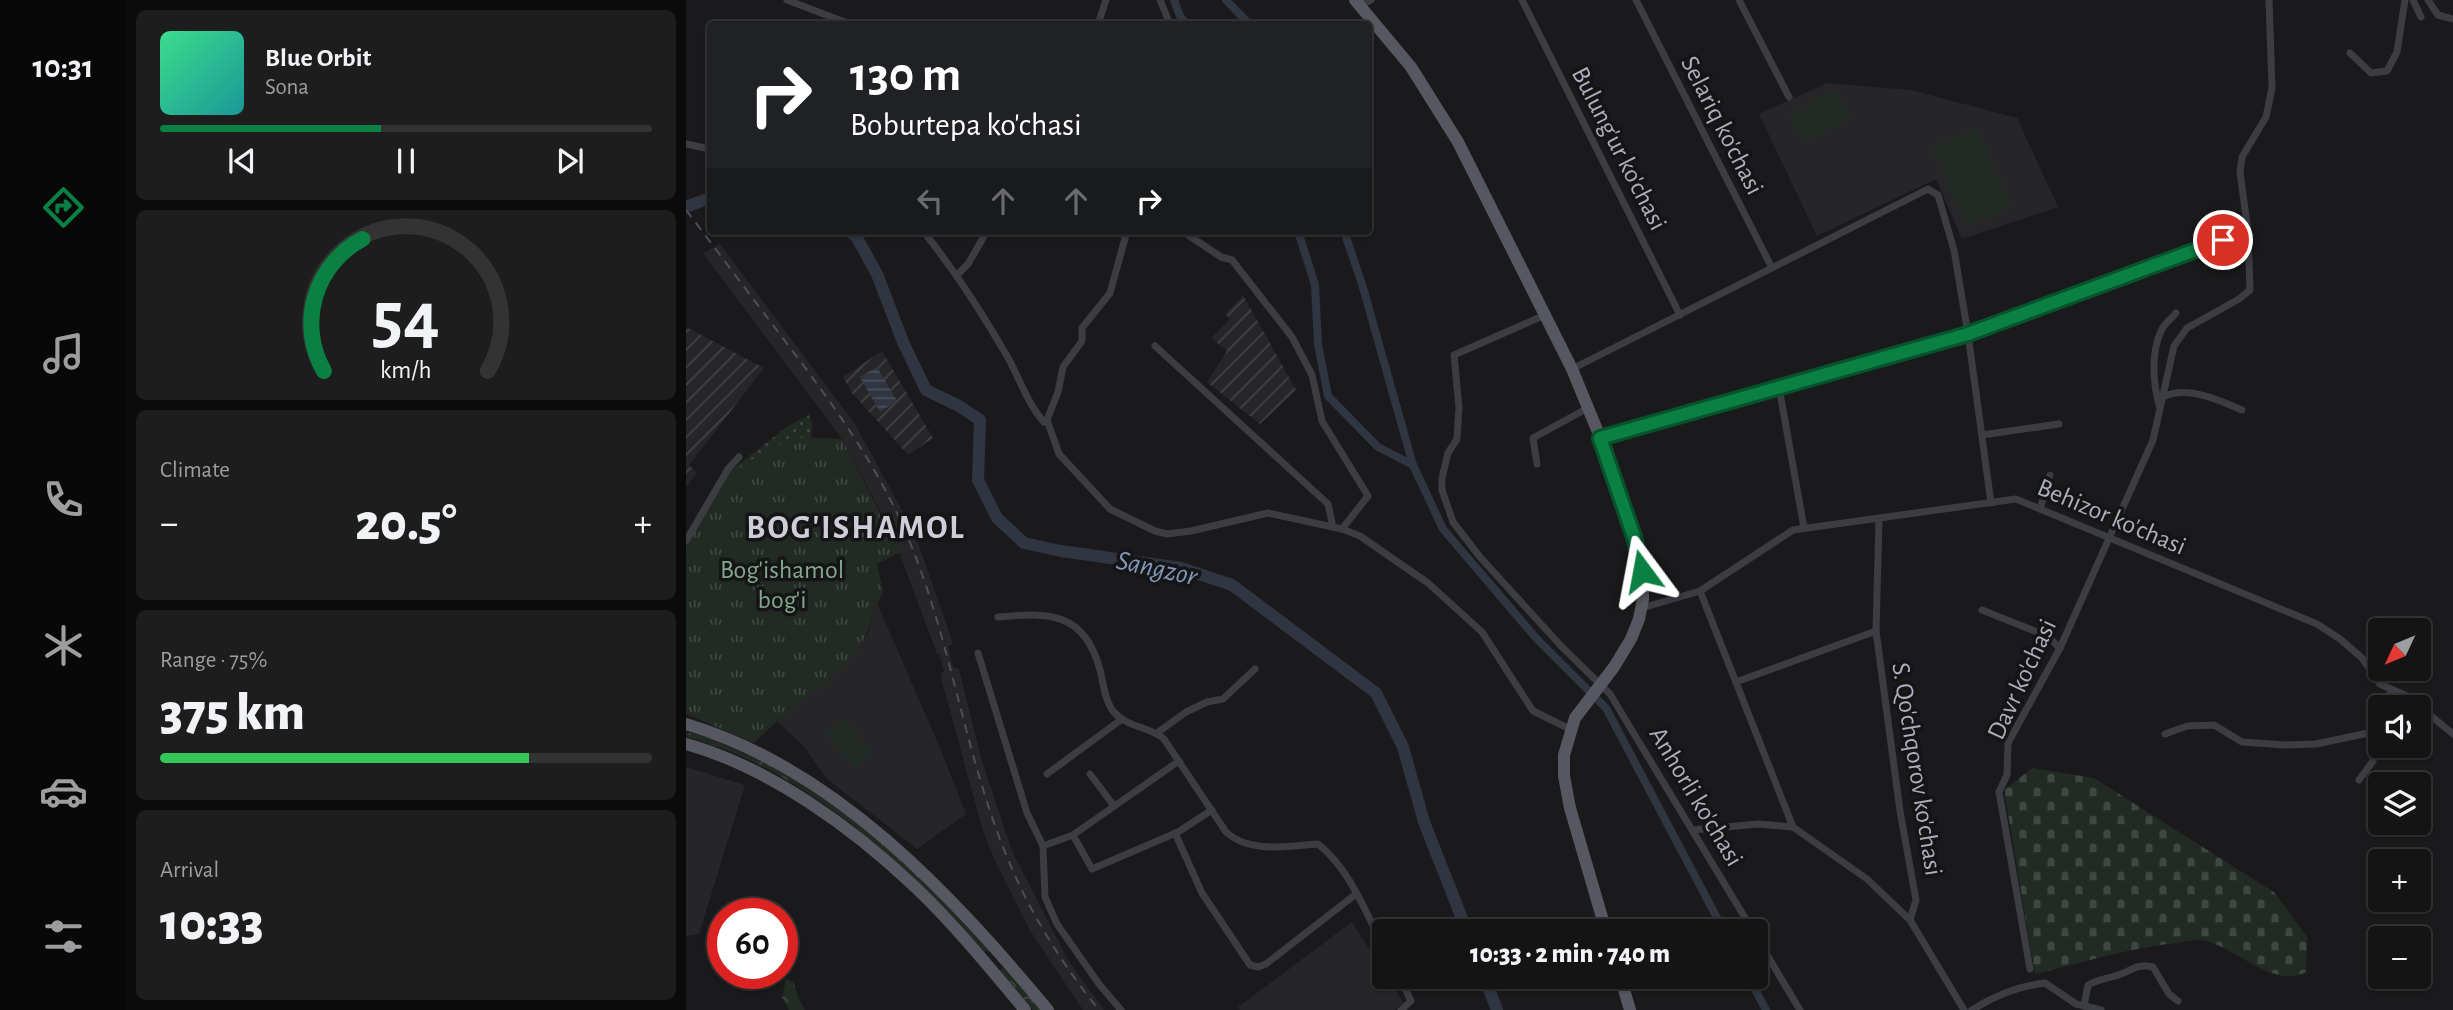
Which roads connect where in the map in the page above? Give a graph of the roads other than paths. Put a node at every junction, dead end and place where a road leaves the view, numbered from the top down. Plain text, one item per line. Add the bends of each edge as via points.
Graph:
1 (787, 0) edge
2 (1106, 0) edge
3 (1160, 0) edge
4 (1522, 0) edge
5 (1636, 0) edge
6 (1739, 0) edge
7 (2269, 0) edge
8 (2405, 0) edge
9 (2413, 0) edge
10 (2428, 0) edge
11 (1362, 2) edge
12 (2421, 17) dead end
13 (2453, 19) edge
14 (842, 21) edge
15 (1099, 21) edge
16 (1169, 21) edge
17 (2350, 53) dead end
18 (1789, 97) dead end
19 (686, 144) edge
20 (707, 148) edge
21 (2248, 231) junction
22 (926, 235) edge
23 (985, 235) edge
24 (1126, 235) edge
25 (1188, 235) edge
26 (1772, 268) junction
27 (958, 274) junction
28 (2176, 313) dead end
29 (1545, 315) junction
30 (1680, 315) junction
31 (1968, 334) junction
32 (1155, 346) dead end
33 (1572, 369) junction
34 (1779, 387) junction
35 (2163, 397) junction
36 (1588, 408) junction
37 (2160, 410) junction
38 (2242, 410) dead end
39 (1047, 420) junction
40 (2059, 424) dead end
41 (1982, 435) junction
42 (1600, 438) junction
43 (738, 457) dead end
44 (1537, 464) dead end
45 (2050, 475) dead end
46 (1991, 503) junction
47 (2040, 509) junction
48 (1879, 519) junction
49 (1333, 527) junction
50 (1804, 528) junction
51 (1342, 529) junction
52 (2109, 537) junction
53 (686, 541) edge
54 (1700, 590) junction
55 (1642, 608) junction
56 (1982, 610) dead end
57 (998, 617) dead end
58 (1876, 631) junction
59 (2060, 648) junction
60 (978, 653) dead end
61 (1255, 669) dead end
62 (1735, 682) junction
63 (1601, 685) junction
64 (2390, 691) junction
65 (2388, 695) edge
66 (1122, 719) junction
67 (686, 724) edge
68 (1570, 729) junction
69 (1157, 733) junction
70 (2368, 733) edge
71 (2165, 734) dead end
72 (2453, 734) edge
73 (686, 744) edge
74 (2373, 758) edge
75 (1179, 761) junction
76 (1047, 774) dead end
77 (1090, 774) dead end
78 (2359, 780) dead end
79 (1114, 806) junction
80 (1212, 810) junction
81 (1793, 827) junction
82 (1693, 830) junction
83 (1175, 833) junction
84 (1073, 835) junction
85 (1043, 846) junction
86 (1356, 894) junction
87 (1603, 919) edge
88 (1746, 919) edge
89 (1910, 920) junction
90 (1372, 925) edge
91 (999, 951) junction
92 (1768, 956) edge
93 (985, 963) junction
94 (2030, 969) dead end
95 (1405, 989) edge
96 (1624, 989) edge
97 (1411, 1001) junction
98 (2178, 1001) dead end
99 (2078, 1007) edge
100 (1025, 1010) edge
101 (1048, 1010) edge
102 (1121, 1010) edge
103 (1401, 1010) edge
104 (1416, 1010) edge
105 (1630, 1010) edge
106 (1800, 1010) edge
107 (1964, 1010) edge
108 (1972, 1010) edge
109 (2101, 1010) edge

1 - 14 street
2 - 15 street
3 - 16 street
4 - 30 street, Bulung'ur ko'chasi
5 - 26 street, Selariq ko'chasi
6 - 18 street
7 - 21 street via 2272,88 2266,117 2242,157 2240,172
8 - 17 street via 2398,52 2388,71 2371,73
9 - 12 street
10 - 13 street via 2438,15
11 - 29 main road via 1444,117
19 - 20 street
21 - 31 street
21 - 35 street, Davr ko'chasi via 2250,290 2187,328 2174,346
22 - 27 street
23 - 27 street
24 - 39 street via 1110,293 1082,328 1082,341 1063,367
25 - 51 street via 1232,260 1292,337 1312,375 1322,421 1368,496
26 - 30 street
26 - 31 street via 1928,189 1938,195 1955,250
27 - 39 street via 1038,414
28 - 37 street via 2161,330 2157,345 2154,387
29 - 33 main road
29 - 63 street, Anhorli ko'chasi via 1454,355 1457,439 1448,453 1441,489 1453,522 1480,557
30 - 33 street
31 - 34 street
31 - 41 street
32 - 49 street via 1328,504
33 - 36 main road
34 - 42 street
34 - 50 street
35 - 37 street, Davr ko'chasi
35 - 38 street via 2186,392
36 - 42 main road
36 - 44 street via 1533,438
37 - 52 street, Davr ko'chasi via 2153,440
39 - 49 street via 1059,454 1110,509 1155,531 1191,531 1268,513
40 - 41 street
41 - 46 street
42 - 55 main road via 1637,545
43 - 53 street
45 - 47 street
46 - 47 street, Behizor ko'chasi via 2016,499
46 - 48 street, Behizor ko'chasi
47 - 52 street, Behizor ko'chasi
48 - 50 street, Behizor ko'chasi
48 - 58 street, S. Qo'chqorov ko'chasi
49 - 51 street
50 - 54 street, Behizor ko'chasi via 1793,530
51 - 68 street via 1360,536 1428,583 1482,632 1533,711
52 - 59 street, Davr ko'chasi
52 - 64 street, Behizor ko'chasi via 2317,624 2347,645
54 - 55 street, Behizor ko'chasi
54 - 62 street
55 - 63 main road via 1631,639
56 - 59 street via 2047,636
57 - 66 street via 1059,617 1083,632 1112,709
58 - 62 street
58 - 89 street, S. Qo'chqorov ko'chasi via 1916,900
59 - 94 street, Davr ko'chasi via 2008,743 2007,775 1999,792
60 - 85 street via 1027,813
61 - 69 street via 1223,699 1186,712
62 - 81 street
63 - 68 main road
63 - 82 street, Anhorli ko'chasi
64 - 65 street
64 - 72 street, Behizor ko'chasi via 2407,696
66 - 69 street
66 - 76 street
67 - 91 main road via 771,760 853,813 924,873
68 - 87 main road via 1564,755 1567,795
69 - 75 street
70 - 71 street via 2285,745 2242,742 2214,725 2187,726
73 - 93 main road via 752,771 845,828 915,887
74 - 78 street
75 - 79 street
75 - 80 street
77 - 79 street
79 - 84 street
80 - 83 street
80 - 86 street via 1237,842 1269,848 1318,844 1330,853
81 - 82 street via 1758,824
81 - 89 street via 1867,879
82 - 88 street, Anhorli ko'chasi
83 - 84 street via 1092,869
83 - 86 street via 1202,893 1250,965 1266,964
84 - 85 street
85 - 102 street via 1045,897 1058,924
86 - 90 street
89 - 107 street
91 - 93 main road via 996,963
91 - 101 main road
92 - 106 street, Anhorli ko'chasi
93 - 100 main road
95 - 97 street
96 - 105 main road
97 - 103 street
97 - 104 street
98 - 99 street via 2153,967 2140,964 2088,985
99 - 108 street via 2045,983 1987,1000
99 - 109 street

